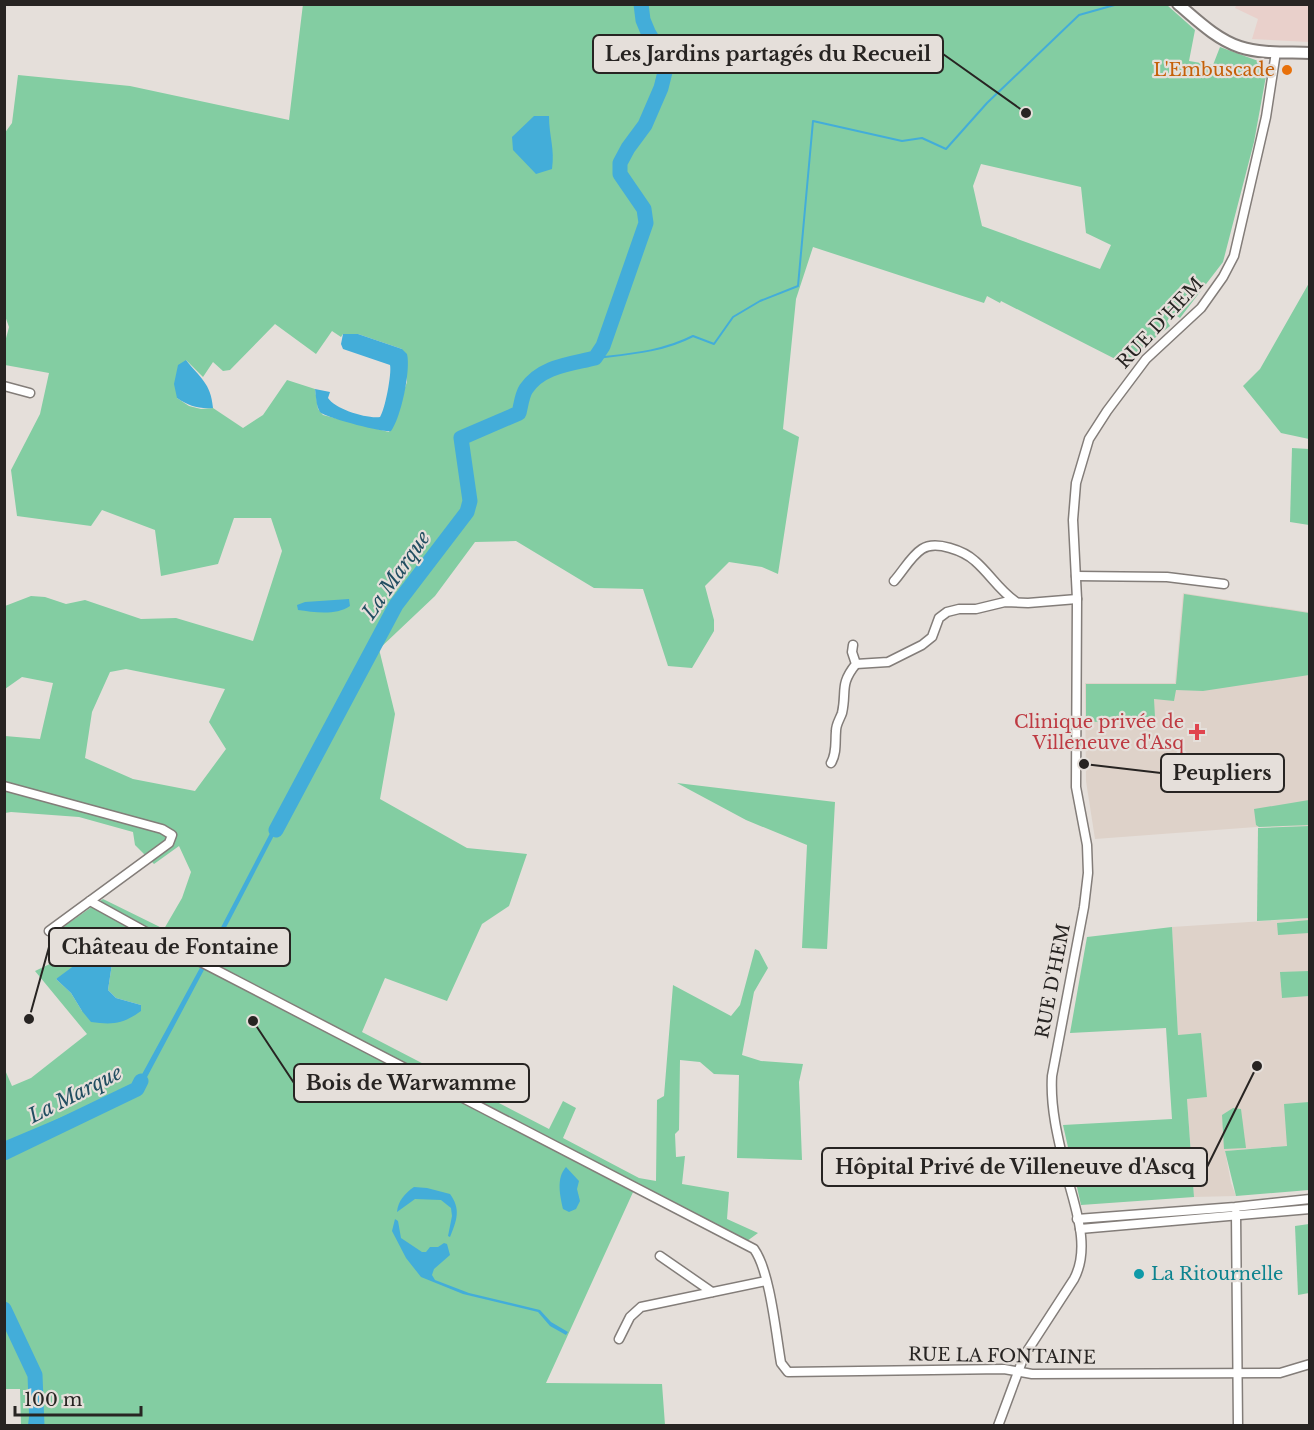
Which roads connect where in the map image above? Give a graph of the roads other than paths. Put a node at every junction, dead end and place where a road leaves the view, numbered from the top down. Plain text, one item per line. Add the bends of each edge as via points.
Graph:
1 (1178, 4) edge
2 (1276, 52) junction
3 (1310, 53) edge
4 (4, 386) edge
5 (30, 393) dead end
6 (1076, 576) junction
7 (894, 581) dead end
8 (1224, 584) dead end
9 (1077, 599) junction
10 (1015, 602) junction
11 (853, 645) dead end
12 (856, 664) junction
13 (831, 763) dead end
14 (4, 786) edge
15 (90, 901) junction
16 (49, 931) dead end
17 (1310, 1198) edge
18 (1235, 1207) junction
19 (1310, 1209) edge
20 (1236, 1217) junction
21 (1077, 1219) junction
22 (1080, 1229) junction
23 (660, 1256) dead end
24 (766, 1281) junction
25 (712, 1292) junction
26 (619, 1339) dead end
27 (1310, 1364) edge
28 (1017, 1372) junction
29 (1238, 1373) junction
30 (998, 1425) edge
31 (1238, 1425) edge

1 - 2 main road via 1227,41
2 - 3 main road
2 - 6 street, RUE D'HEM via 1266,117 1231,262 1201,308 1138,369 1099,422 1085,449 1074,496
4 - 5 street
6 - 8 street
6 - 9 street, RUE D'HEM
7 - 10 street via 920,551 941,546 973,559
9 - 10 street
9 - 21 street, RUE D'HEM via 1076,781 1088,873 1051,1092
10 - 12 street via 947,612 939,618 932,637 922,645 888,662
11 - 12 street
12 - 13 street via 844,686
14 - 15 street via 171,833 169,843
15 - 16 street
15 - 24 street, RUE LA FONTAINE via 754,1249
17 - 18 street
18 - 20 street
18 - 21 street
19 - 20 street
20 - 22 street
20 - 29 street
21 - 22 street, RUE D'HEM
22 - 28 street, RUE D'HEM via 1082,1252 1077,1274 1032,1340
23 - 25 street
24 - 25 street
24 - 28 street, RUE LA FONTAINE via 781,1363 788,1372
25 - 26 street via 640,1307
27 - 29 street, RUE LA FONTAINE via 1280,1373
28 - 29 street, RUE LA FONTAINE
28 - 30 street, RUE D'HEM
29 - 31 street

